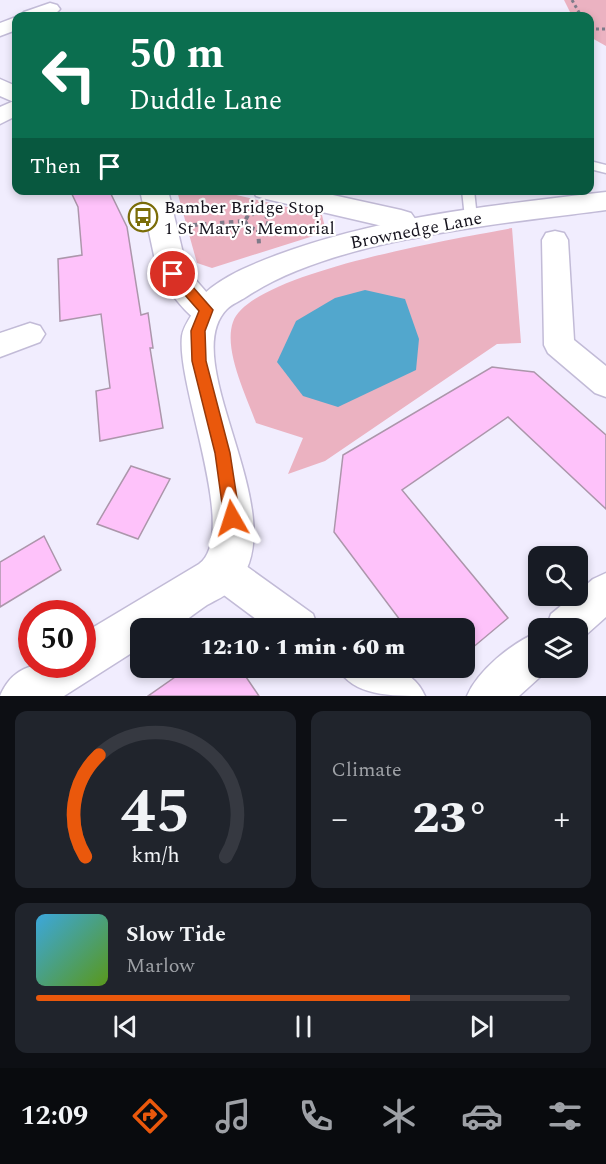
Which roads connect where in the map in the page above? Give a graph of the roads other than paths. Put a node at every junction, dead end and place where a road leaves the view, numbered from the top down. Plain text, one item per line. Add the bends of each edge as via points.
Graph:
1 (50, 9) dead end
2 (42, 12) edge
3 (155, 195) edge
4 (288, 195) edge
5 (469, 195) edge
6 (606, 201) edge
7 (471, 218) junction
8 (409, 230) junction
9 (555, 240) dead end
10 (206, 310) junction
11 (30, 334) dead end
12 (0, 345) edge
13 (606, 384) edge
14 (222, 571) junction
15 (606, 592) edge
16 (286, 618) edge
17 (576, 618) edge
18 (96, 650) edge
19 (528, 661) edge
20 (51, 678) edge
21 (374, 678) edge
22 (23, 696) edge
23 (404, 696) edge
24 (488, 696) edge

1 - 2 street
3 - 10 main road via 173,274
4 - 8 main road via 401,220
5 - 7 lane
6 - 7 main road, Brownedge Lane
7 - 8 main road, Brownedge Lane
8 - 10 main road, Brownedge Lane via 345,244 262,272 233,287
9 - 13 street via 559,345
10 - 14 main road via 198,331 199,361 231,500 233,537
11 - 12 street
14 - 16 street
14 - 18 main road
15 - 17 street
19 - 24 street
20 - 22 main road
21 - 23 street

